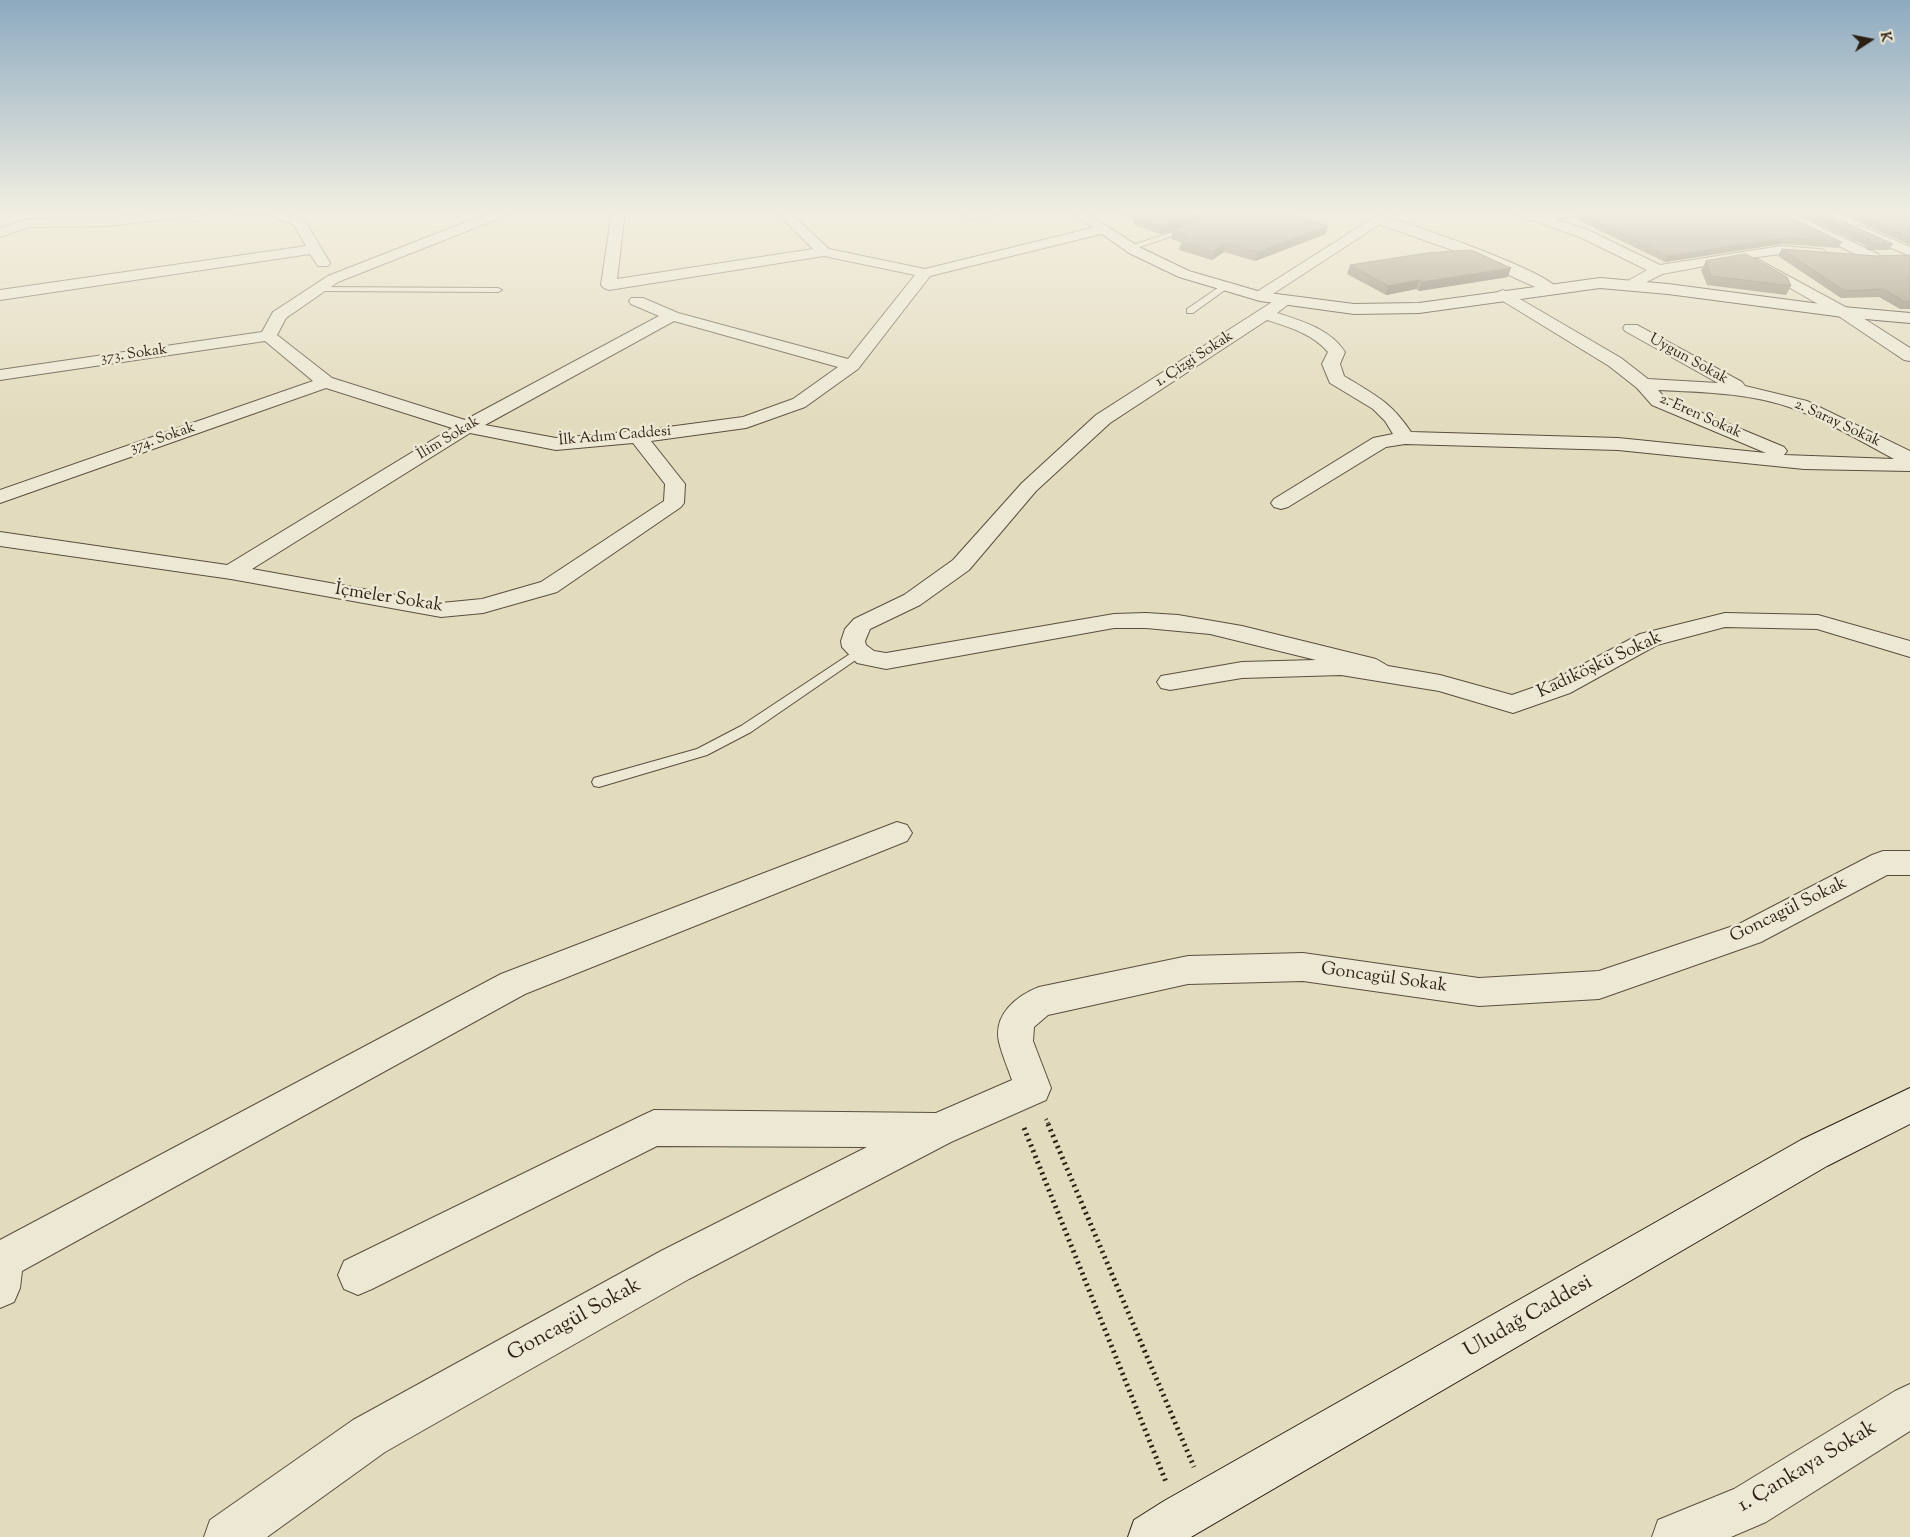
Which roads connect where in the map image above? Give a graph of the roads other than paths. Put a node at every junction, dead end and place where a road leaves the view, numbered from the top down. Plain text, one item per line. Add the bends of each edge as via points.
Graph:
1 (84, 283) edge
2 (327, 283) edge
3 (609, 283) edge
4 (624, 283) edge
5 (917, 283) edge
6 (1212, 283) edge
7 (1280, 283) edge
8 (1539, 283) edge
9 (1637, 283) edge
10 (1791, 283) edge
11 (1631, 286) junction
12 (1225, 287) junction
13 (1549, 288) junction
14 (318, 289) junction
15 (498, 290) dead end
16 (1301, 290) dead end
17 (0, 295) edge
18 (1503, 295) junction
19 (1260, 296) junction
20 (1286, 300) junction
21 (637, 301) dead end
22 (1190, 311) dead end
23 (1843, 312) junction
24 (1266, 314) junction
25 (672, 316) junction
26 (1910, 318) edge
27 (1631, 328) dead end
28 (268, 336) junction
29 (1910, 356) edge
30 (852, 365) junction
31 (0, 375) edge
32 (326, 382) junction
33 (1643, 384) junction
34 (1746, 392) junction
35 (467, 427) junction
36 (638, 437) junction
37 (1405, 438) junction
38 (1910, 459) edge
39 (1804, 463) junction
40 (1910, 465) edge
41 (0, 497) edge
42 (1281, 503) dead end
43 (0, 540) edge
44 (231, 572) junction
45 (1910, 649) edge
46 (859, 652) junction
47 (1382, 674) junction
48 (1170, 682) dead end
49 (600, 782) dead end
50 (897, 833) dead end
51 (1910, 863) edge
52 (1910, 1105) edge
53 (938, 1130) junction
54 (2, 1274) edge
55 (358, 1276) dead end
56 (1910, 1406) edge
57 (1180, 1518) edge
58 (227, 1537) edge
59 (1675, 1537) edge

1 - 17 street
2 - 14 street
3 - 4 street
5 - 30 street, İlk Adım Caddesi
6 - 12 street
7 - 19 street
8 - 13 street
9 - 11 street
10 - 23 street
11 - 13 street via 1600,283
11 - 23 street
12 - 19 street
12 - 22 lane
13 - 18 street
14 - 15 lane
14 - 28 street via 279,315
16 - 20 street, 1. Çizgi Sokak
18 - 20 street via 1419,308 1354,309
18 - 33 street, 2. Eren Sokak via 1615,362
19 - 20 street
20 - 24 street, 1. Çizgi Sokak
21 - 25 street
23 - 26 street
23 - 29 street
24 - 37 street via 1329,341 1337,352 1331,364 1336,379 1379,405
24 - 46 street, 1. Çizgi Sokak via 1103,419 1029,488 960,565 912,600 862,624 853,641
25 - 30 street
25 - 35 street, İlim Sokak
27 - 34 street, Uygun Sokak
28 - 31 street, 373. Sokak
28 - 32 street, İlk Adım Caddesi
30 - 36 street, İlk Adım Caddesi via 799,403 746,422
32 - 35 street, İlk Adım Caddesi
32 - 41 street, 374. Sokak
33 - 34 street, 2. Saray Sokak
33 - 39 street, 2. Eren Sokak via 1658,401
34 - 38 street, 2. Saray Sokak via 1800,405
35 - 36 street, İlk Adım Caddesi via 556,444
35 - 44 street, İlim Sokak
36 - 44 street, İçmeler Sokak via 675,484 674,503 549,587 483,606 442,610
37 - 39 street via 1618,444
37 - 42 street via 1380,442
39 - 40 street
43 - 44 street, İçmeler Sokak
45 - 47 street, Kadıköşkü Sokak via 1818,622 1725,620 1649,639 1561,687 1513,704 1440,683
46 - 47 street via 866,657 886,660 1114,620 1140,619 1208,626 1367,665
46 - 49 lane via 746,729 702,752
47 - 48 street, Kadıköşkü Sokak via 1341,667 1242,670
50 - 54 street via 513,984
51 - 53 street, Goncagül Sokak via 1883,863 1750,933 1599,985 1479,992 1303,967 1188,970 1038,1002 1016,1020 1022,1093
52 - 57 street, Uludağ Caddesi via 1814,1154
53 - 55 street, Goncagül Sokak via 654,1128
53 - 58 street, Goncagül Sokak via 675,1266 369,1436
56 - 59 street, 1. Çankaya Sokak via 1750,1506

